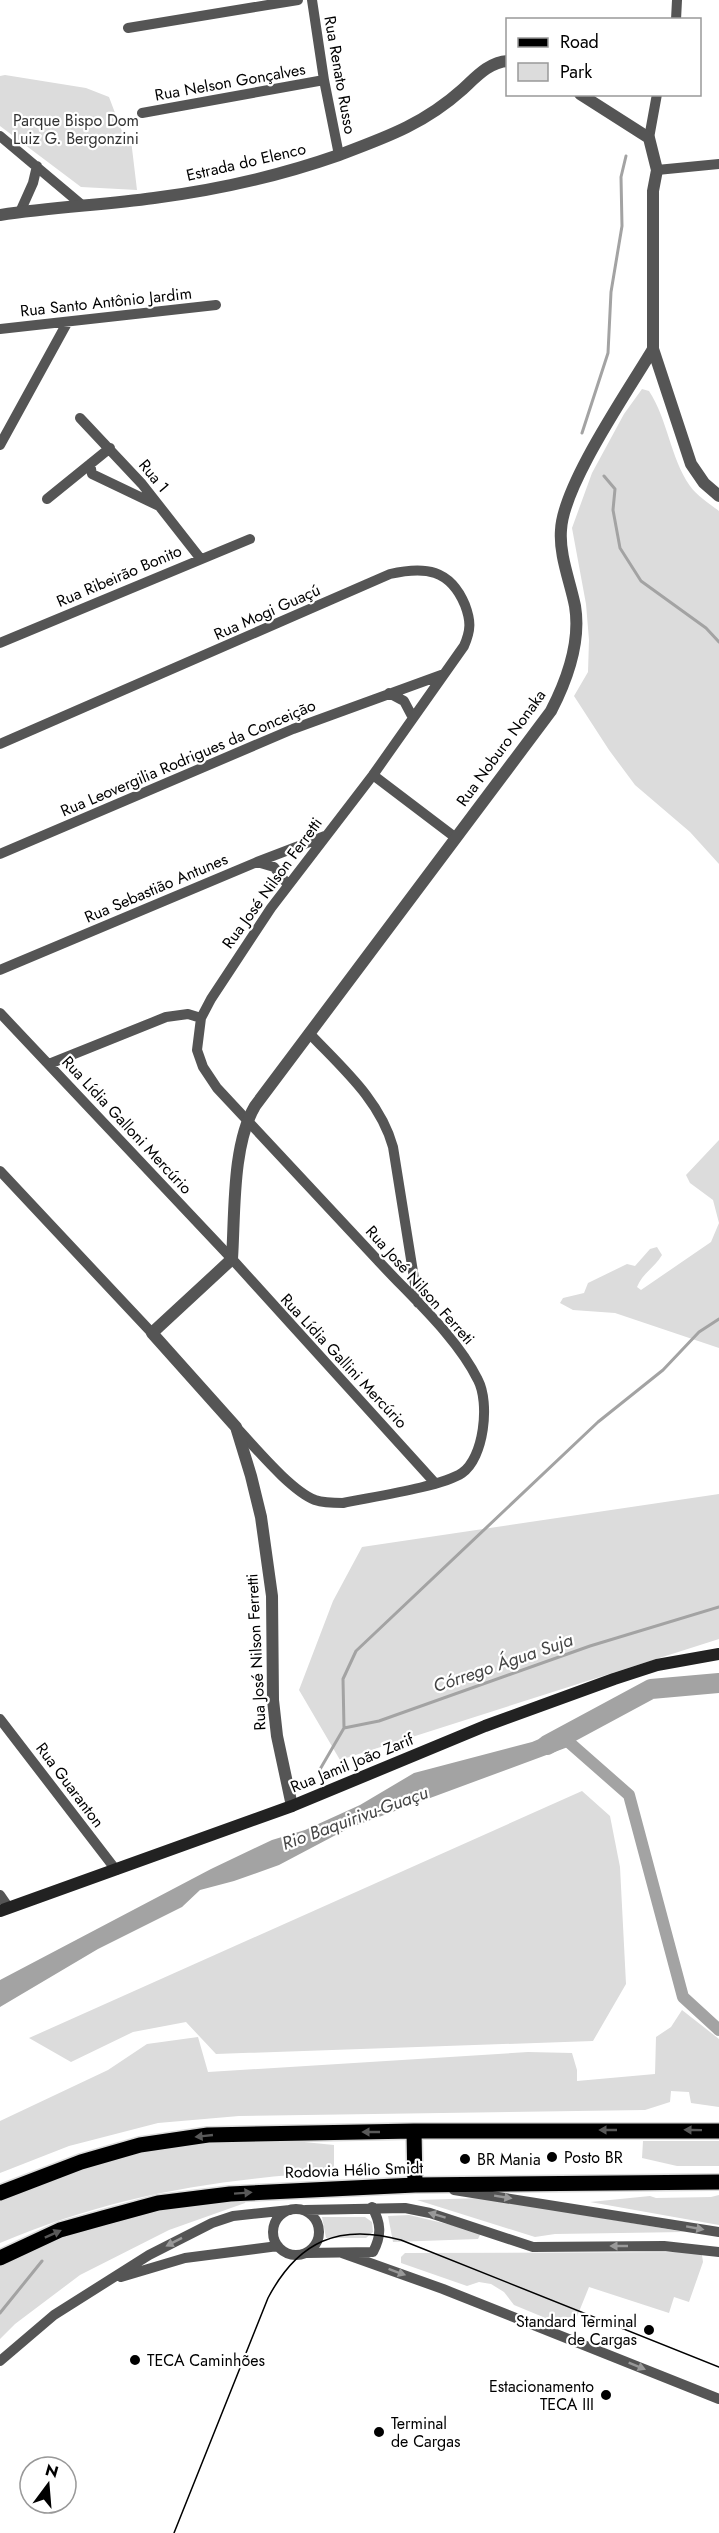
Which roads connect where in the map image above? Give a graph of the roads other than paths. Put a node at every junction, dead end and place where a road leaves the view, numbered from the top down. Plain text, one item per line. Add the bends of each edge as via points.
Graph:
1 (298, 0) edge
2 (312, 0) edge
3 (677, 0) edge
4 (676, 18) edge
5 (128, 28) dead end
6 (506, 61) edge
7 (324, 80) junction
8 (583, 96) edge
9 (657, 96) edge
10 (142, 113) dead end
11 (0, 136) edge
12 (649, 138) junction
13 (339, 155) junction
14 (719, 164) edge
15 (37, 166) junction
16 (657, 170) junction
17 (82, 205) junction
18 (20, 212) junction
19 (0, 215) edge
20 (216, 305) dead end
21 (67, 323) junction
22 (0, 329) edge
23 (653, 349) junction
24 (80, 418) dead end
25 (0, 445) edge
26 (110, 448) junction
27 (90, 464) junction
28 (719, 496) edge
29 (47, 499) dead end
30 (160, 507) junction
31 (250, 538) dead end
32 (200, 558) junction
33 (0, 643) edge
34 (444, 674) junction
35 (389, 693) junction
36 (413, 718) junction
37 (0, 744) edge
38 (373, 775) junction
39 (325, 836) junction
40 (456, 838) junction
41 (0, 854) edge
42 (257, 862) junction
43 (288, 885) junction
44 (0, 970) edge
45 (0, 1012) edge
46 (201, 1018) junction
47 (309, 1033) junction
48 (49, 1064) junction
49 (246, 1120) junction
50 (0, 1171) edge
51 (232, 1259) junction
52 (418, 1303) junction
53 (152, 1333) junction
54 (236, 1427) junction
55 (435, 1483) junction
56 (719, 1654) edge
57 (0, 1719) edge
58 (292, 1806) junction
59 (116, 1870) junction
60 (0, 1895) edge
61 (5, 1909) edge
62 (719, 2131) edge
63 (414, 2132) junction
64 (719, 2182) edge
65 (420, 2185) junction
66 (0, 2193) edge
67 (372, 2207) junction
68 (290, 2210) junction
69 (305, 2210) junction
70 (719, 2232) edge
71 (278, 2246) junction
72 (719, 2252) edge
73 (306, 2253) junction
74 (342, 2253) junction
75 (0, 2258) edge
76 (103, 2283) junction
77 (0, 2361) edge
78 (719, 2399) edge

1 - 5 street
2 - 7 street, Rua Renato Russo
3 - 4 street
6 - 13 street, Estrada do Elenco via 487,68 414,126
7 - 10 street, Rua Nelson Gonçalves
7 - 13 street, Rua Renato Russo
8 - 12 street
9 - 12 street
11 - 15 street
12 - 16 street
13 - 17 street, Estrada do Elenco via 276,175 206,190
14 - 16 street
15 - 17 street
15 - 18 street
16 - 23 street via 653,190
17 - 18 street, Estrada do Elenco
18 - 19 street, Estrada do Elenco
20 - 21 street, Rua Santo Antônio Jardim
21 - 22 street, Rua Santo Antônio Jardim
21 - 25 street
23 - 28 street via 691,464
23 - 40 street, Rua Noburo Nonaka via 587,462 563,515 562,548 575,609 575,634 564,686 551,711
24 - 26 street, Rua 1
26 - 27 street
26 - 30 street, Rua 1
27 - 29 street
27 - 30 street via 92,474 101,480
30 - 32 street, Rua 1
31 - 32 street, Rua Ribeirão Bonito
32 - 33 street, Rua Ribeirão Bonito
34 - 35 street, Rua Leovergilia Rodrigues da Conceição
34 - 36 street, Rua José Nilson Ferretti
34 - 37 street, Rua Mogi Guaçú via 464,646 470,633 470,618 458,589 447,578 412,570 390,574
35 - 36 street via 404,701
35 - 41 street, Rua Leovergilia Rodrigues da Conceição via 293,729
36 - 38 street, Rua José Nilson Ferretti
38 - 39 street, Rua José Nilson Ferretti
38 - 40 street
39 - 42 street, Rua Sebastião Antunes
39 - 43 street, Rua José Nilson Ferretti
40 - 47 street, Rua Noburo Nonaka
42 - 43 street via 274,867
42 - 44 street, Rua Sebastião Antunes
43 - 46 street, Rua José Nilson Ferretti via 250,937
45 - 48 street, Rua Lídia Galloni Mercúrio
46 - 48 street via 188,1014 166,1017
46 - 49 street, Rua José Nilson Ferretti via 197,1050 203,1067
47 - 49 street, Rua Noburo Nonaka
47 - 52 street via 369,1097 388,1128
48 - 51 street, Rua Lídia Galloni Mercúrio
49 - 51 street via 240,1148
49 - 52 street, Rua José Nilson Ferreti
50 - 53 street, Rua José Nilson Ferretti
51 - 53 street
51 - 55 street, Rua Lídia Gallini Mercúrio
52 - 55 street, Rua José Nilson Ferreti via 465,1358 481,1386 484,1406 474,1460 462,1473
53 - 54 street, Rua José Nilson Ferretti
54 - 55 street, Rua José Nilson Ferretti via 283,1475 316,1500 343,1503
54 - 58 street, Rua José Nilson Ferretti via 261,1517 272,1596 273,1700
56 - 58 main road, Rua Jamil João Zarif via 657,1665 614,1679 485,1726
57 - 59 street, Rua Guaranton
58 - 59 main road, Rua Jamil João Zarif
59 - 61 main road, Rua Jamil João Zarif
60 - 61 street
62 -> 63 main road
63 - 65 main road
63 -> 66 main road via 208,2135 140,2145 81,2162
64 - 65 main road, Rodovia Hélio Smidt
65 -> 70 street
75 -> 65 main road, Rodovia Hélio Smidt via 60,2230 158,2203 262,2192
67 - 69 street
72 -> 67 street via 664,2246 532,2247 430,2213
67 - 74 street via 380,2236 373,2252
68 - 69 street
68 - 71 street via 274,2225
68 -> 76 street via 233,2216 212,2223
69 - 73 street via 316,2220 319,2235
71 - 73 street via 291,2254
71 - 76 street via 185,2258
73 - 74 street
74 -> 78 street
76 - 77 street via 54,2315

